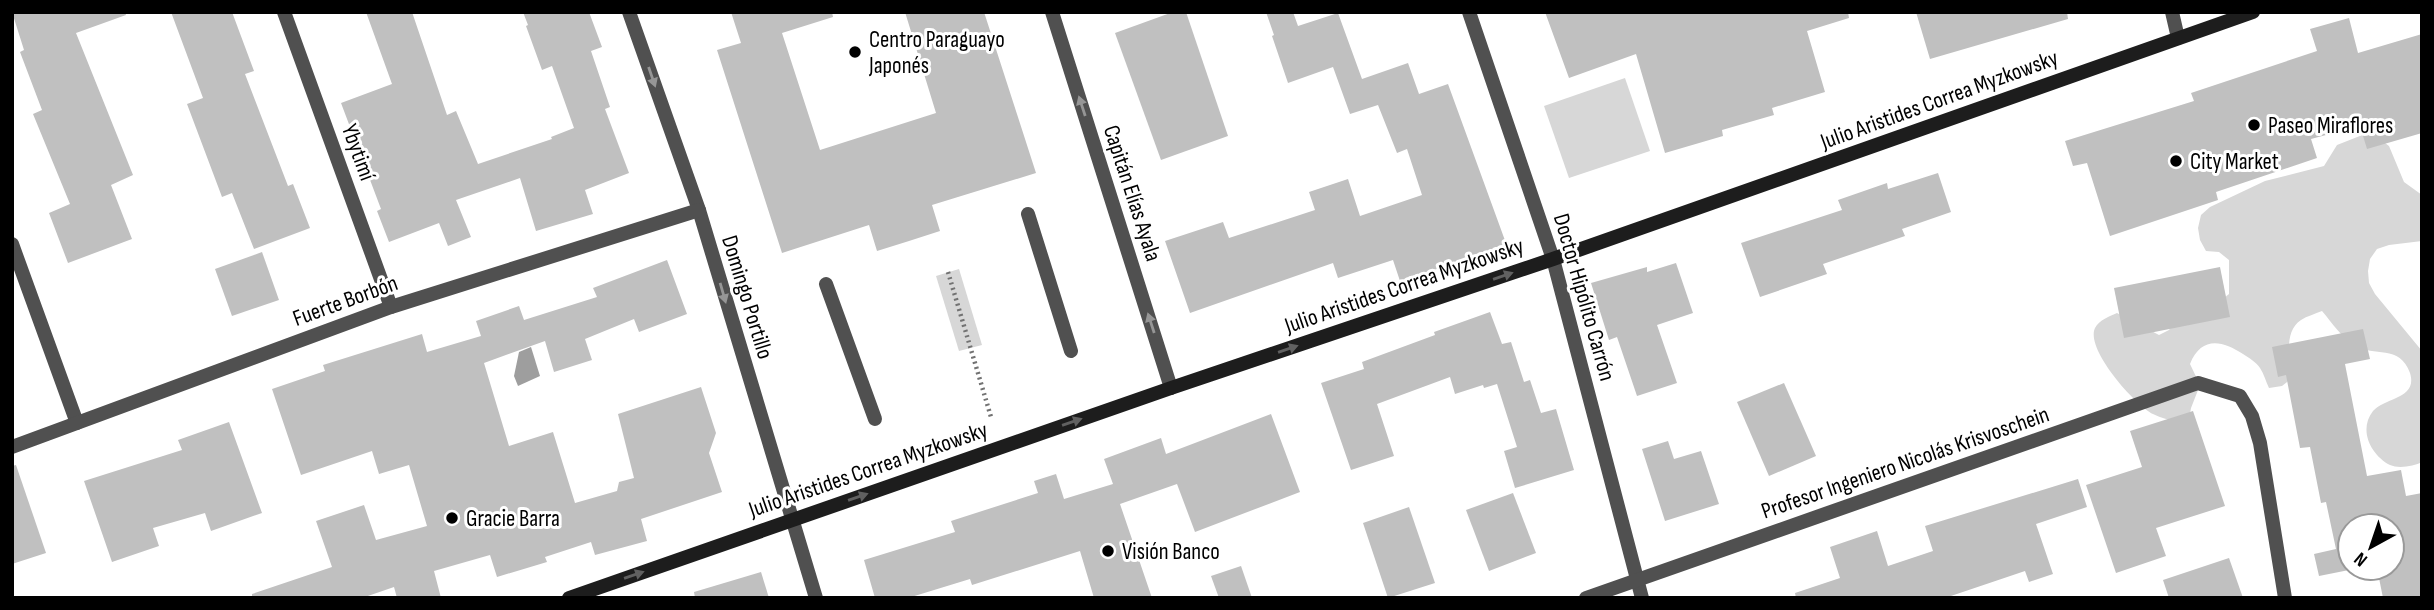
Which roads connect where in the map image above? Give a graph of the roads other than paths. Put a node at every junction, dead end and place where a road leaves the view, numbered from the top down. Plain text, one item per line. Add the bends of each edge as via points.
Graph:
1 (284, 12) edge
2 (629, 12) edge
3 (1052, 12) edge
4 (1469, 12) edge
5 (2172, 12) edge
6 (2253, 12) edge
7 (2178, 38) junction
8 (699, 209) junction
9 (1028, 214) dead end
10 (12, 244) edge
11 (1553, 259) junction
12 (826, 284) dead end
13 (390, 307) junction
14 (1071, 351) dead end
15 (1171, 388) junction
16 (875, 419) dead end
17 (77, 424) junction
18 (12, 447) edge
19 (793, 519) junction
20 (1639, 579) junction
21 (569, 598) edge
22 (816, 598) edge
23 (1586, 598) edge
24 (1642, 598) edge
25 (2285, 598) edge

1 - 13 street, Ybytimí
2 -> 8 street, Domingo Portillo
15 -> 3 street, Capitán Elías Ayala
4 - 11 street, Doctor Hipólito Carrón
5 - 7 street
6 - 7 main road, Julio Aristides Correa Myzkowsky
7 - 11 main road, Julio Aristides Correa Myzkowsky
8 - 13 street, Fuerte Borbón
8 -> 19 street, Domingo Portillo
9 - 14 street
10 - 17 street
15 -> 11 main road, Julio Aristides Correa Myzkowsky
11 - 20 street, Doctor Hipólito Carrón
12 - 16 street
13 - 17 street, Fuerte Borbón
19 -> 15 main road, Julio Aristides Correa Myzkowsky
17 - 18 street, Fuerte Borbón
21 -> 19 main road, Julio Aristides Correa Myzkowsky
19 - 22 street, Domingo Portillo
20 - 23 street, Profesor Ingeniero Nicolás Krisvoschein
20 - 24 street, Doctor Hipólito Carrón
20 - 25 street, Profesor Ingeniero Nicolás Krisvoschein via 2198,383 2240,396 2252,416

